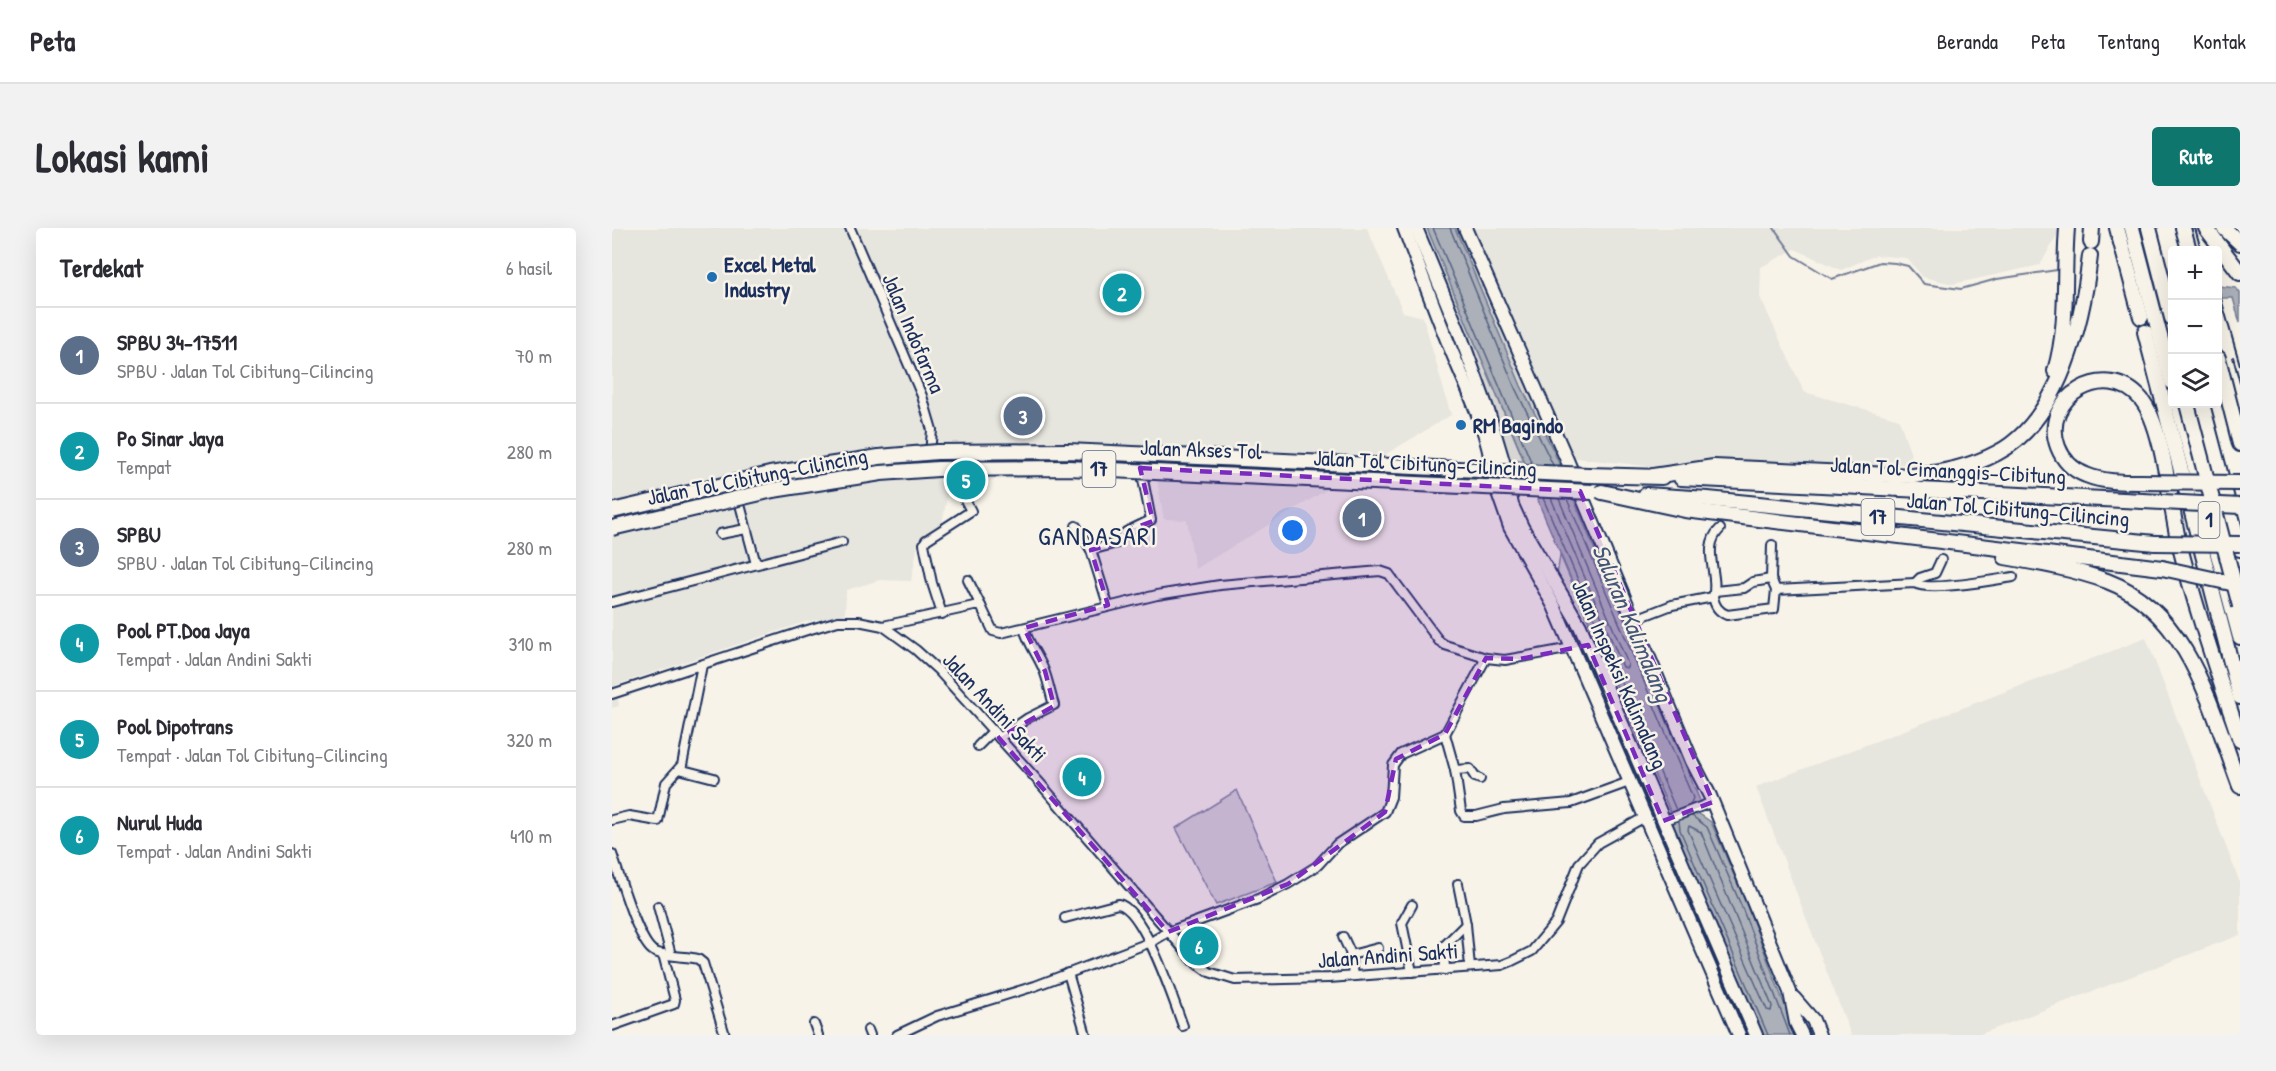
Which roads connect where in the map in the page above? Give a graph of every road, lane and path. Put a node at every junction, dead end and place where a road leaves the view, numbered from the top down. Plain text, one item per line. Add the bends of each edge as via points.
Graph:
1 (850, 228) edge
2 (1404, 228) edge
3 (1416, 228) edge
4 (1466, 228) edge
5 (2067, 228) edge
6 (2117, 228) edge
7 (2132, 228) edge
8 (2141, 228) edge
9 (2150, 228) edge
10 (2156, 228) edge
11 (2206, 228) edge
12 (2224, 228) edge
13 (2184, 231) edge
14 (2091, 242) edge
15 (2240, 243) edge
16 (2188, 246) edge
17 (1422, 259) junction
18 (2240, 273) edge
19 (2168, 275) edge
20 (2168, 302) edge
21 (2141, 317) dead end
22 (2145, 332) dead end
23 (2168, 334) edge
24 (2168, 367) edge
25 (2222, 377) edge
26 (2045, 405) junction
27 (2179, 408) edge
28 (2188, 408) edge
29 (2196, 408) edge
30 (2203, 408) edge
31 (2240, 444) edge
32 (930, 455) junction
33 (994, 458) junction
34 (1139, 463) junction
35 (945, 465) junction
36 (1653, 476) junction
37 (1506, 480) junction
38 (2240, 483) edge
39 (1582, 485) junction
40 (738, 495) junction
41 (2240, 506) edge
42 (612, 512) edge
43 (612, 526) edge
44 (1076, 526) dead end
45 (746, 529) junction
46 (1720, 529) dead end
47 (1882, 533) junction
48 (720, 534) dead end
49 (842, 542) dead end
50 (2240, 544) edge
51 (1772, 545) dead end
52 (2240, 549) edge
53 (1090, 550) junction
54 (1941, 560) dead end
55 (756, 564) junction
56 (2240, 575) edge
57 (2013, 577) dead end
58 (1771, 579) junction
59 (968, 580) dead end
60 (1915, 583) junction
61 (2240, 585) edge
62 (1551, 586) junction
63 (1776, 590) junction
64 (1714, 594) junction
65 (612, 602) edge
66 (1108, 605) junction
67 (981, 606) junction
68 (2240, 606) edge
69 (942, 614) junction
70 (1633, 620) junction
71 (883, 626) junction
72 (1024, 628) junction
73 (2240, 637) edge
74 (1572, 648) junction
75 (1486, 658) junction
76 (701, 669) junction
77 (612, 694) edge
78 (2240, 697) edge
79 (993, 731) junction
80 (1445, 734) junction
81 (999, 738) junction
82 (2240, 740) edge
83 (978, 746) dead end
84 (679, 769) junction
85 (1455, 770) junction
86 (714, 778) dead end
87 (1480, 779) dead end
88 (1629, 782) junction
89 (2240, 786) edge
90 (1713, 802) junction
91 (1645, 817) junction
92 (612, 820) edge
93 (1666, 820) junction
94 (612, 854) edge
95 (1458, 884) dead end
96 (1412, 905) dead end
97 (658, 906) dead end
98 (1065, 918) dead end
99 (1466, 924) junction
100 (1168, 932) junction
101 (1343, 937) dead end
102 (1151, 942) junction
103 (1378, 948) dead end
104 (667, 954) junction
105 (1351, 956) junction
106 (1470, 967) junction
107 (1445, 970) junction
108 (1412, 972) junction
109 (1068, 973) junction
110 (1353, 976) junction
111 (1790, 992) junction
112 (814, 1024) dead end
113 (612, 1026) edge
114 (1184, 1026) dead end
115 (725, 1035) edge
116 (818, 1035) edge
117 (897, 1035) edge
118 (1086, 1035) edge
119 (1739, 1035) edge
120 (1756, 1035) edge
121 (1802, 1035) edge
122 (1819, 1035) edge

1 - 32 street, Jalan Indofarma via 922,396 932,430
2 - 17 main road, Jalan Inspeksi Kalimalang
3 - 17 main road, Jalan Inspeksi Kalimalang
4 - 39 main road
5 - 26 highway via 2065,311 2059,356
6 - 21 highway
7 - 24 highway
8 - 23 highway
9 - 20 highway
10 - 19 highway
11 - 18 highway
12 - 15 highway
13 - 16 highway
14 - 26 highway via 2085,294 2066,366
17 - 37 main road, Jalan Inspeksi Kalimalang via 1447,340
22 - 78 highway
25 - 31 highway
26 - 36 highway via 2024,431 1999,452 1943,472 1913,476 1714,467
27 - 73 highway, 1
28 - 68 highway, 1, bridge
29 - 56 highway, 1, bridge
30 - 52 highway, 1
32 - 33 main road, Jalan Akses Tol
32 - 42 main road, Jalan Akses Tol via 772,477
33 - 34 main road, Jalan Akses Tol
33 - 35 main road, Jalan Akses Tol
34 - 37 main road, Jalan Akses Tol
34 - 53 street via 1151,520 1126,532 1118,543
35 - 40 main road, Jalan Akses Tol via 880,470
35 - 69 street via 971,511 924,544
36 - 39 highway, Jalan Tol Cibitung–Cilincing / 17
36 - 41 highway, Jalan Tol Cimanggis–Cibitung / 17, bridge
37 - 39 main road, Jalan Akses Tol, bridge
37 - 62 main road, Jalan Inspeksi Kalimalang via 1517,516
38 - 82 highway, bridge via 2140,482 2082,474 2066,461 2057,444 2055,426 2059,409 2071,394 2088,384 2110,381 2142,399 2158,437 2178,539 2190,585
39 - 42 highway, Jalan Tol Cibitung–Cilincing / 17, bridge via 1068,451 937,452 770,474
39 - 43 highway, Jalan Tol Cibitung–Cilincing / 17, bridge via 1068,468 938,469 881,473 773,490
39 - 47 highway via 1685,510
39 - 50 highway, Jalan Tol Cibitung–Cilincing / 17, bridge via 2155,543
39 - 70 main road
40 - 43 main road, Jalan Akses Tol
40 - 45 street
44 - 53 street
45 - 48 street
45 - 55 street
46 - 64 street via 1711,541
47 - 61 highway, bridge via 2162,568
47 - 89 highway via 2087,575 2109,582 2141,601 2171,630 2194,669
49 - 55 street
51 - 58 street
53 - 66 street
54 - 60 street via 1935,573
55 - 65 street
57 - 60 street via 1941,586
58 - 63 street
58 - 64 street
59 - 67 street
60 - 63 street
62 - 74 main road, Jalan Inspeksi Kalimalang
62 - 93 main road, Jalan Inspeksi Kalimalang via 1580,626
63 - 64 street via 1774,609 1734,615 1720,612 1714,604
64 - 70 street via 1672,604
66 - 72 street
66 - 75 street via 1220,585 1380,571 1389,574 1439,641
67 - 69 street
67 - 72 street via 993,631
69 - 71 street
70 - 90 main road
71 - 76 street, Jalan Andini Sakti via 838,621
71 - 79 street, Jalan Andini Sakti via 938,670
72 - 81 street via 1045,671 1054,705
74 - 75 street via 1520,658
74 - 88 main road, Jalan Inspeksi Kalimalang
75 - 80 street
76 - 77 street, Jalan Andini Sakti
76 - 84 street
79 - 81 street, Jalan Andini Sakti
79 - 83 street
80 - 85 street
80 - 100 street via 1401,754 1393,765 1385,812 1337,844 1317,866 1258,899
81 - 100 street, Jalan Andini Sakti
84 - 86 street
84 - 92 street via 666,783 658,821 634,816
85 - 87 street via 1470,769
85 - 88 street via 1461,811 1467,816 1571,803
88 - 91 main road, Jalan Inspeksi Kalimalang
90 - 93 street
90 - 111 main road
91 - 106 street, Jalan Andini Sakti via 1609,835 1588,853 1579,864 1556,922 1532,951 1502,964
91 - 119 main road, Jalan Inspeksi Kalimalang
93 - 120 main road, Jalan Inspeksi Kalimalang
94 - 104 street via 644,941 652,950
95 - 99 street
96 - 108 street via 1402,923
97 - 104 street
98 - 102 street via 1124,905
99 - 106 street
99 - 107 street via 1444,945
100 - 102 street
100 - 110 street, Jalan Andini Sakti via 1202,968 1235,980
101 - 105 street
102 - 109 street
102 - 114 street
103 - 105 street
104 - 113 street via 674,1004
104 - 115 street via 703,963
105 - 110 street
106 - 107 street, Jalan Andini Sakti
107 - 108 street, Jalan Andini Sakti
108 - 110 street, Jalan Andini Sakti
109 - 117 street via 936,1016
109 - 118 street
111 - 121 main road
111 - 122 main road via 1813,1020
112 - 116 street

